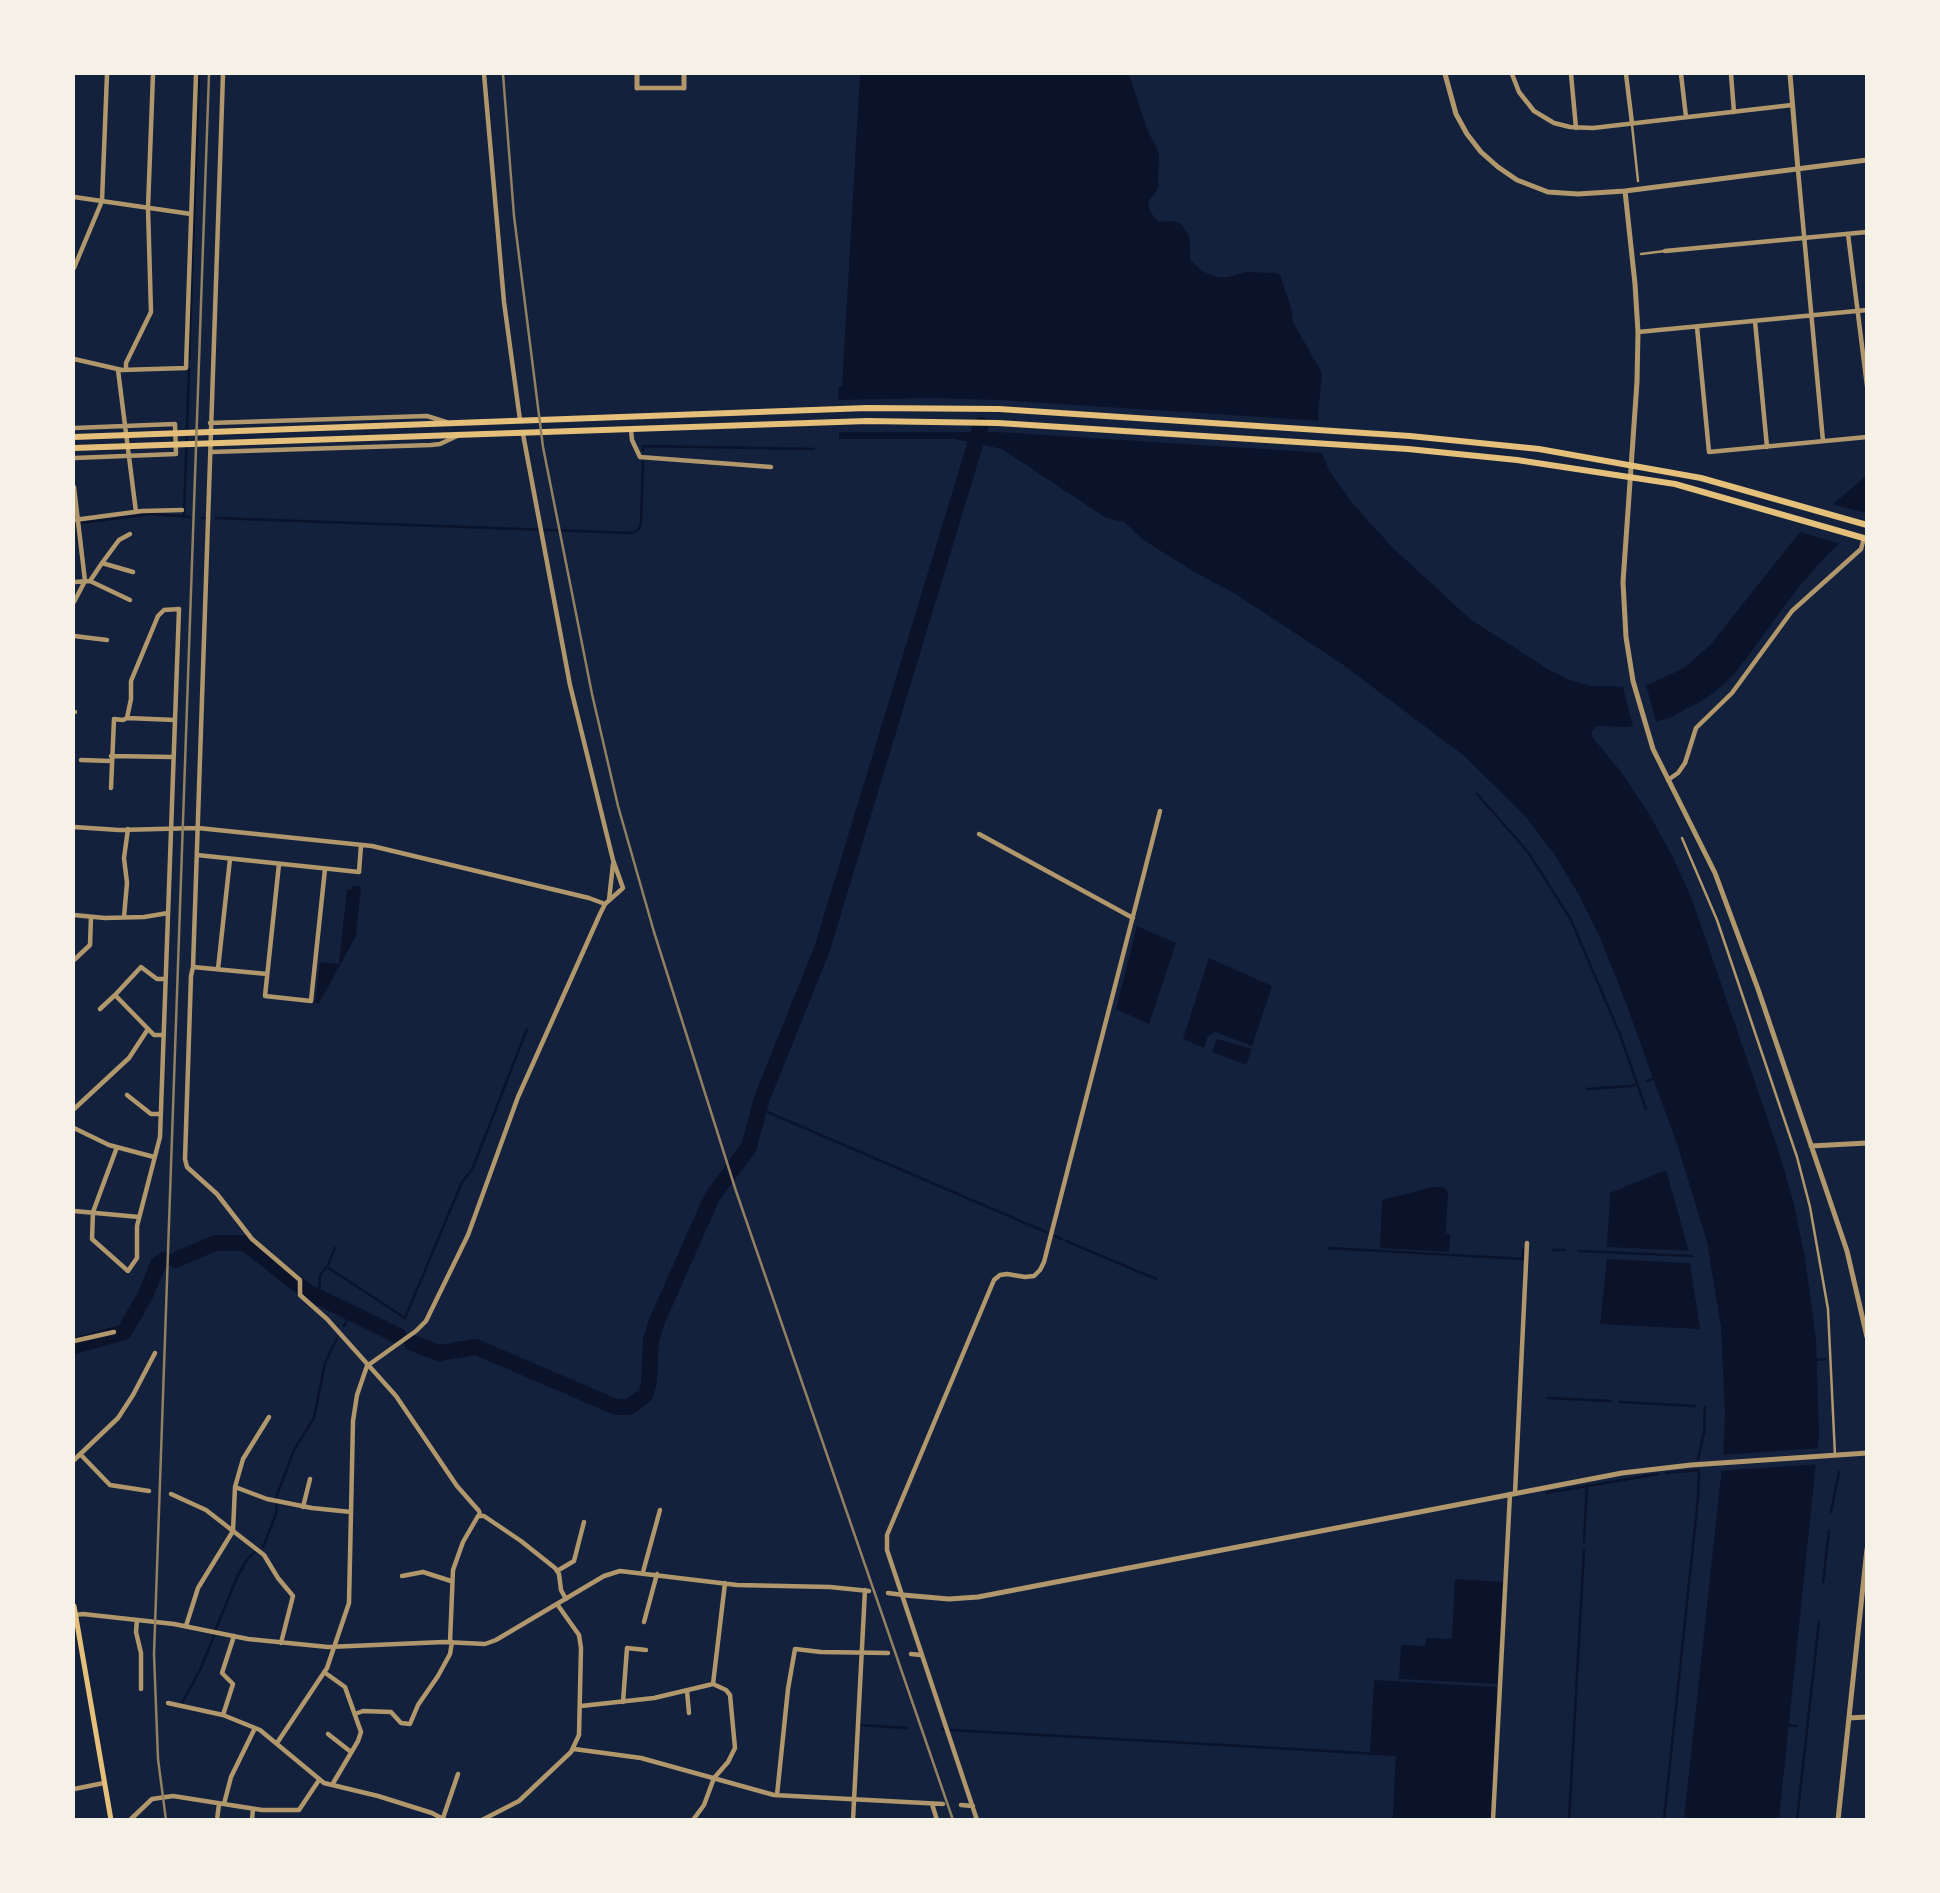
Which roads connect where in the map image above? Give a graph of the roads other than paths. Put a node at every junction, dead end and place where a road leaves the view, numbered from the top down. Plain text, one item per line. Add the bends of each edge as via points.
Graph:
1 (107, 74) edge
2 (153, 74) edge
3 (186, 74) edge
4 (196, 74) edge
5 (223, 74) edge
6 (484, 74) edge
7 (637, 74) edge
8 (684, 74) edge
9 (1445, 74) edge
10 (1512, 74) edge
11 (1571, 74) edge
12 (1626, 74) edge
13 (1681, 74) edge
14 (1731, 74) edge
15 (1790, 74) edge
16 (637, 88) joint
17 (684, 88) joint
18 (1792, 105) junction
19 (1734, 112) junction
20 (1686, 117) junction
21 (1632, 123) junction
22 (1576, 128) junction
23 (1867, 160) edge
24 (1798, 170) junction
25 (1638, 181) dead end
26 (1625, 191) junction
27 (74, 197) edge
28 (102, 201) junction
29 (148, 208) junction
30 (191, 214) junction
31 (1867, 232) edge
32 (1848, 234) junction
33 (1804, 238) junction
34 (1665, 251) joint
35 (1640, 254) dead end
36 (74, 268) edge
37 (1867, 310) edge
38 (1859, 311) junction
39 (1811, 316) junction
40 (1755, 321) junction
41 (1697, 327) junction
42 (1637, 332) junction
43 (74, 359) edge
44 (118, 370) junction
45 (126, 370) junction
46 (1867, 386) edge
47 (824, 410) junction
48 (619, 417) junction
49 (520, 420) junction
50 (210, 423) junction
51 (825, 423) junction
52 (449, 424) junction
53 (125, 426) junction
54 (74, 428) edge
55 (620, 430) junction
56 (631, 430) junction
57 (523, 434) junction
58 (459, 435) junction
59 (74, 437) edge
60 (1867, 437) edge
61 (1823, 441) junction
62 (1767, 447) junction
63 (74, 448) edge
64 (211, 452) junction
65 (129, 455) junction
66 (74, 457) edge
67 (1631, 464) junction
68 (771, 467) dead end
69 (1630, 476) junction
70 (74, 486) edge
71 (182, 510) dead end
72 (136, 512) junction
73 (75, 519) edge
74 (1867, 525) edge
75 (130, 534) dead end
76 (1863, 538) edge
77 (102, 564) junction
78 (134, 572) dead end
79 (87, 581) junction
80 (74, 582) edge
81 (130, 600) dead end
82 (74, 603) edge
83 (74, 636) edge
84 (107, 640) dead end
85 (127, 718) junction
86 (175, 720) junction
87 (173, 757) junction
88 (111, 759) junction
89 (80, 760) dead end
90 (1668, 781) junction
91 (111, 788) dead end
92 (1160, 811) dead end
93 (74, 827) edge
94 (171, 827) junction
95 (198, 828) junction
96 (128, 830) junction
97 (979, 834) dead end
98 (1682, 838) dead end
99 (361, 845) junction
100 (197, 855) junction
101 (230, 859) junction
102 (613, 860) junction
103 (279, 864) junction
104 (325, 869) junction
105 (607, 902) junction
106 (168, 913) junction
107 (74, 915) edge
108 (91, 917) junction
109 (124, 917) junction
110 (1133, 918) junction
111 (74, 960) edge
112 (193, 967) junction
113 (218, 969) junction
114 (267, 974) junction
115 (165, 979) junction
116 (116, 995) junction
117 (100, 1009) dead end
118 (148, 1029) junction
119 (163, 1035) junction
120 (127, 1095) dead end
121 (74, 1109) edge
122 (160, 1114) junction
123 (75, 1129) edge
124 (74, 1139) edge
125 (1867, 1143) edge
126 (1811, 1146) junction
127 (117, 1147) junction
128 (155, 1157) junction
129 (74, 1210) edge
130 (93, 1212) junction
131 (139, 1217) junction
132 (1527, 1243) dead end
133 (1867, 1297) edge
134 (1859, 1298) junction
135 (114, 1332) dead end
136 (1867, 1338) edge
137 (74, 1341) edge
138 (155, 1353) dead end
139 (367, 1366) junction
140 (269, 1417) dead end
141 (1867, 1452) edge
142 (81, 1455) junction
143 (1835, 1455) junction
144 (74, 1460) edge
145 (310, 1479) dead end
146 (235, 1487) junction
147 (149, 1491) dead end
148 (171, 1494) dead end
149 (1512, 1494) junction
150 (303, 1507) junction
151 (660, 1510) dead end
152 (351, 1511) junction
153 (480, 1515) junction
154 (584, 1521) dead end
155 (233, 1531) junction
156 (1867, 1549) edge
157 (557, 1571) junction
158 (643, 1572) junction
159 (657, 1574) junction
160 (402, 1576) dead end
161 (451, 1581) junction
162 (726, 1583) junction
163 (888, 1593) dead end
164 (903, 1595) junction
165 (566, 1599) junction
166 (557, 1604) junction
167 (74, 1606) edge
168 (75, 1615) edge
169 (137, 1620) junction
170 (644, 1622) dead end
171 (186, 1626) junction
172 (234, 1636) junction
173 (451, 1642) junction
174 (281, 1643) junction
175 (335, 1647) junction
176 (646, 1650) dead end
177 (862, 1652) junction
178 (888, 1653) dead end
179 (911, 1654) dead end
180 (922, 1655) junction
181 (324, 1672) junction
182 (713, 1684) junction
183 (141, 1689) dead end
184 (687, 1691) junction
185 (623, 1702) junction
186 (168, 1703) dead end
187 (581, 1706) junction
188 (689, 1713) dead end
189 (355, 1714) junction
190 (223, 1715) junction
191 (1867, 1717) edge
192 (1849, 1718) junction
193 (255, 1728) junction
194 (328, 1734) dead end
195 (277, 1743) junction
196 (574, 1749) junction
197 (351, 1752) junction
198 (458, 1774) dead end
199 (714, 1778) junction
200 (319, 1780) junction
201 (104, 1783) junction
202 (332, 1785) junction
203 (74, 1789) edge
204 (777, 1795) junction
205 (854, 1799) junction
206 (221, 1804) junction
207 (932, 1804) junction
208 (943, 1804) dead end
209 (961, 1805) dead end
210 (973, 1806) junction
211 (253, 1809) junction
212 (109, 1819) edge
213 (130, 1819) edge
214 (217, 1819) edge
215 (252, 1819) edge
216 (444, 1819) edge
217 (482, 1819) edge
218 (693, 1819) edge
219 (853, 1819) edge
220 (937, 1819) edge
221 (977, 1819) edge
222 (1493, 1819) edge
223 (1838, 1819) edge

1 - 28 street
2 - 29 street
3 - 4 street
4 - 30 street
5 - 50 street
6 - 49 street
7 - 16 street
8 - 17 street
9 - 26 street via 1452,104 1466,132 1507,174 1548,192
10 - 22 street via 1534,111
11 - 22 street
12 - 21 street
13 - 20 street
14 - 19 street
15 - 18 street
16 - 17 street
18 - 19 street
18 - 24 street
19 - 20 street
20 - 21 street
21 - 22 street
21 - 25 street
23 - 24 street
24 - 26 street
24 - 33 street
26 - 42 street
27 - 28 street
28 - 29 street
28 - 36 street
29 - 30 street
29 - 45 street via 151,312
30 - 45 street via 186,368
31 - 32 street
32 - 33 street
32 - 38 street
33 - 34 street
33 - 39 street
34 - 35 street
37 - 38 street
38 - 39 street
38 - 46 street
39 - 40 street
39 - 61 street
40 - 41 street
40 - 62 street
41 - 42 street
41 - 62 street via 1709,452
42 - 67 street
43 - 44 street
44 - 45 street
44 - 53 street
47 - 48 main road
47 - 51 main road
47 - 67 main road via 999,409 1334,431 1488,443
48 - 49 main road
48 - 55 main road
49 - 52 main road
50 - 52 street via 427,416
50 - 64 street
51 - 56 main road
51 - 69 main road via 998,423 1332,444 1490,457
52 - 59 main road
53 - 54 street
53 - 65 street
53 - 65 street via 175,425 176,454
55 - 56 main road
55 - 57 main road
56 - 68 street via 640,457
57 - 58 main road
57 - 102 street via 570,685
58 - 63 main road
58 - 64 street via 431,445
60 - 61 street
61 - 62 street
64 - 95 street
65 - 66 street
65 - 72 street
67 - 69 street
67 - 74 main road via 1719,482
69 - 76 main road via 1711,493
69 - 90 street via 1623,593 1626,637 1647,733
70 - 73 street
71 - 72 street
72 - 73 street
73 - 79 street
75 - 77 street via 119,540
76 - 90 street via 1861,549 1792,611 1732,693 1696,728 1685,763
77 - 78 street
77 - 79 street
79 - 80 street
79 - 81 street
79 - 82 street
83 - 84 street
85 - 86 street
85 - 86 street via 131,681 158,616 164,610 179,609
85 - 88 street via 114,719
86 - 87 street
87 - 88 street
87 - 94 street
88 - 89 street
88 - 91 street
90 - 126 street via 1727,902
92 - 110 street
93 - 96 street
94 - 95 street
94 - 96 street
94 - 106 street
95 - 99 street
95 - 100 street
96 - 109 street
97 - 110 street
98 - 143 street via 1717,920 1810,1207 1829,1322
99 - 104 street via 359,873
99 - 105 street
100 - 101 street
100 - 112 street
101 - 103 street
101 - 113 street
102 - 105 street
102 - 105 street via 623,888
103 - 104 street
103 - 114 street
104 - 114 street via 311,1001 265,996
105 - 139 street via 519,1097 468,1235 429,1314 415,1331
106 - 109 street
106 - 115 street
107 - 108 street
108 - 109 street
108 - 111 street via 90,945
110 - 164 street via 1044,1262 1034,1276 1007,1274 995,1280 887,1535 887,1550
112 - 113 street
112 - 139 street via 185,1163 217,1194 252,1239 300,1280 300,1295
113 - 114 street
115 - 116 street via 157,979 141,967
115 - 119 street
116 - 117 street
116 - 118 street
118 - 119 street
118 - 121 street via 129,1058
119 - 122 street
120 - 122 street via 151,1114
122 - 128 street
123 - 124 street
123 - 127 street
125 - 126 street
126 - 134 street
127 - 128 street
127 - 130 street
128 - 131 street
129 - 130 street
130 - 131 street
130 - 131 street via 92,1239 128,1270 137,1258
132 - 149 street
133 - 134 street
134 - 136 street
135 - 137 street
138 - 142 street via 124,1411
139 - 152 street via 354,1408
139 - 153 street via 396,1396
140 - 146 street via 243,1459
141 - 143 street
142 - 144 street
142 - 147 street via 110,1485
143 - 149 street via 1622,1473
145 - 150 street
146 - 150 street
146 - 155 street
148 - 155 street via 196,1504
149 - 164 street via 978,1597 950,1600
149 - 222 street
150 - 152 street
151 - 158 street
152 - 175 street via 350,1596
153 - 157 street
153 - 161 street via 459,1551
154 - 157 street via 574,1561
155 - 171 street via 198,1588
155 - 174 street via 262,1552 292,1593
156 - 192 street
157 - 165 street
158 - 159 street
158 - 165 street via 615,1572
159 - 162 street
159 - 170 street
160 - 161 street via 427,1573
161 - 173 street
162 - 177 street via 867,1591
162 - 182 street
163 - 164 street
164 - 180 street
165 - 166 street
166 - 173 street via 491,1642
166 - 187 street via 579,1635
167 - 168 main road
168 - 169 street
168 - 201 main road
169 - 171 street
169 - 183 street
171 - 172 street
172 - 174 street
172 - 190 street via 222,1673 233,1684
173 - 175 street
173 - 189 street via 450,1654 410,1724 401,1723 391,1712
174 - 175 street
175 - 181 street
176 - 185 street via 627,1648
177 - 178 street
177 - 204 street via 795,1649
177 - 205 street
179 - 180 street
180 - 210 street
181 - 189 street via 345,1687
181 - 195 street
182 - 184 street
182 - 199 street via 730,1695 735,1748
184 - 185 street
184 - 188 street
185 - 187 street
186 - 190 street
187 - 196 street via 581,1730
189 - 197 street via 361,1732
190 - 193 street
191 - 192 street
192 - 223 street
193 - 195 street
193 - 206 street
194 - 197 street
195 - 200 street
196 - 199 street via 641,1758
196 - 217 street via 519,1801
197 - 202 street
198 - 216 street
199 - 204 street
199 - 218 street
200 - 202 street
200 - 211 street via 299,1810
201 - 203 street
201 - 212 main road
202 - 216 street
204 - 205 street
205 - 207 street
205 - 219 street
206 - 211 street
206 - 213 street via 173,1796 156,1798
206 - 214 street
207 - 208 street
207 - 220 street
209 - 210 street
210 - 221 street
211 - 215 street

